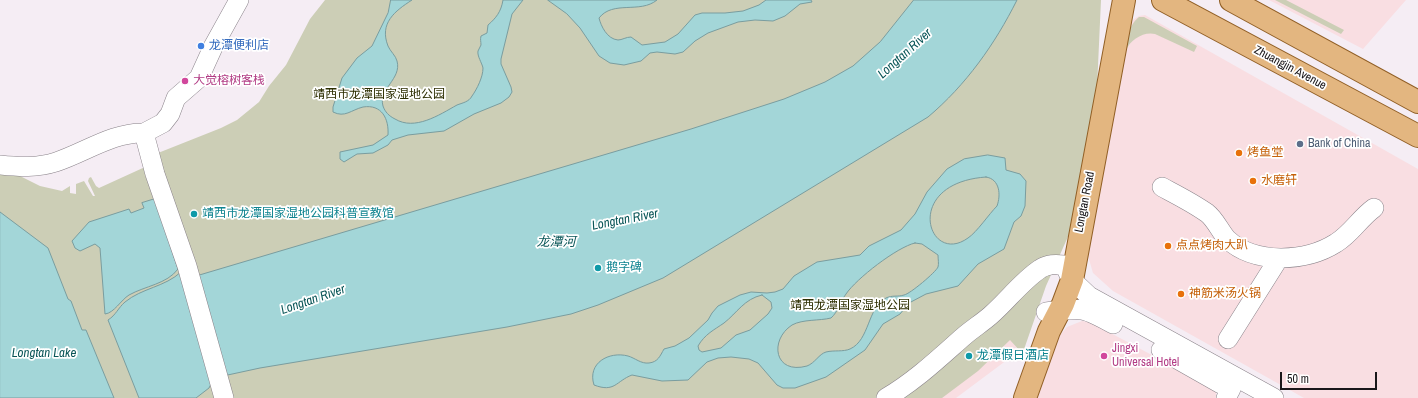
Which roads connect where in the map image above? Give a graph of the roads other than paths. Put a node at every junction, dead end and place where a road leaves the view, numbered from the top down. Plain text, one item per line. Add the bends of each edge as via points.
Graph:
1 (239, 0) edge
2 (1113, 0) edge
3 (1124, 0) edge
4 (1163, 0) edge
5 (1231, 0) edge
6 (1418, 102) edge
7 (144, 133) junction
8 (1418, 136) edge
9 (0, 165) edge
10 (1162, 186) dead end
11 (1374, 208) dead end
12 (1279, 258) junction
13 (1068, 272) junction
14 (1053, 311) junction
15 (1228, 339) dead end
16 (1236, 395) edge
17 (224, 398) edge
18 (886, 398) edge
19 (1016, 398) edge
20 (1025, 398) edge
21 (1274, 398) edge

1 - 7 street via 199,78 176,98 170,114 163,123
2 - 13 main road, Longtan Road
3 - 13 main road, Longtan Road
4 - 8 main road, Zhuangjin Avenue
5 - 6 main road
7 - 9 street via 125,134 54,162 23,167
7 - 17 street via 154,174 194,290
10 - 12 street via 1208,214 1228,240 1248,253
11 - 12 street via 1336,244 1314,253
12 - 15 street
13 - 14 main road, Longtan Road
13 - 18 street via 1055,264 1041,268 926,371 909,385
13 - 21 street via 1089,296
14 - 16 street via 1074,308 1092,312
14 - 19 main road, Longtan Road via 1024,371
14 - 20 main road, Longtan Road via 1049,331

